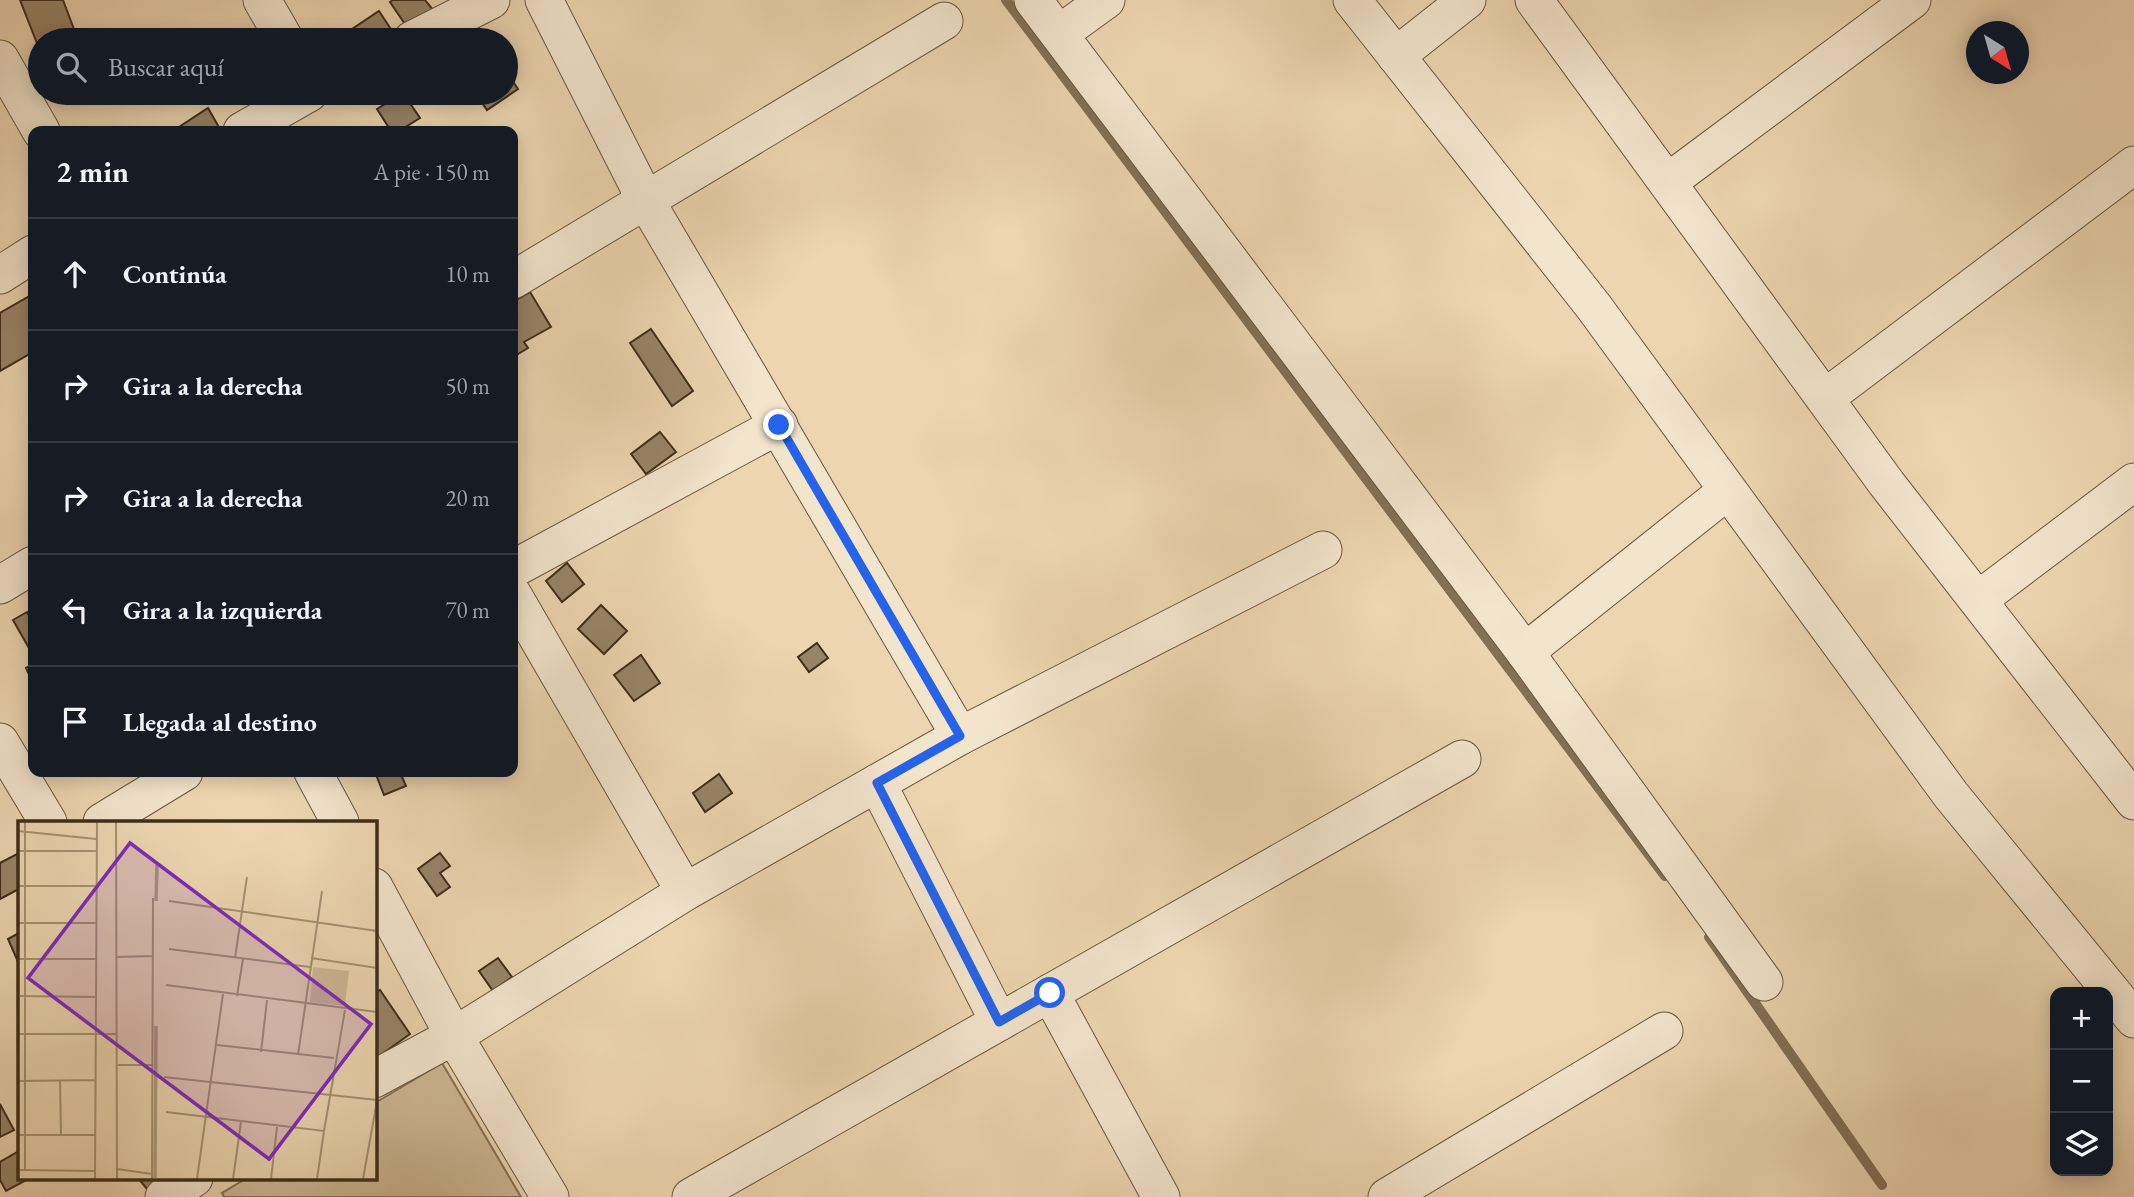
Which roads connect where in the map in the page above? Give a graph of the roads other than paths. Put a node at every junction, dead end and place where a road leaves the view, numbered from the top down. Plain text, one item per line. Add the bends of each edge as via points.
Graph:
1 (262, 0) edge
2 (491, 0) edge
3 (544, 0) edge
4 (1033, 0) edge
5 (1106, 0) edge
6 (1352, 0) edge
7 (1467, 0) edge
8 (1534, 0) edge
9 (1912, 0) edge
10 (944, 21) dead end
11 (278, 28) edge
12 (436, 28) edge
13 (1059, 34) junction
14 (1396, 56) junction
15 (0, 59) edge
16 (288, 105) edge
17 (38, 126) edge
18 (251, 126) edge
19 (2134, 165) edge
20 (1668, 183) junction
21 (646, 201) junction
22 (28, 257) edge
23 (0, 275) edge
24 (518, 277) edge
25 (1825, 398) junction
26 (779, 425) junction
27 (2134, 482) edge
28 (1727, 491) junction
29 (1323, 550) dead end
30 (518, 566) edge
31 (28, 568) edge
32 (0, 585) edge
33 (1978, 600) junction
34 (518, 604) edge
35 (1525, 652) junction
36 (960, 736) junction
37 (0, 742) edge
38 (1462, 759) dead end
39 (176, 777) edge
40 (316, 777) edge
41 (877, 783) junction
42 (2134, 801) edge
43 (47, 821) edge
44 (104, 821) edge
45 (339, 821) edge
46 (376, 891) edge
47 (685, 892) junction
48 (1764, 982) dead end
49 (1050, 993) junction
50 (2134, 1019) edge
51 (999, 1022) junction
52 (1664, 1031) dead end
53 (454, 1036) junction
54 (376, 1078) edge
55 (191, 1180) edge
56 (164, 1197) edge
57 (550, 1197) edge
58 (691, 1197) edge
59 (1161, 1197) edge
60 (1387, 1197) edge

1 - 11 street
2 - 12 street
3 - 21 street
4 - 13 street
5 - 13 street
6 - 14 street
7 - 14 street
8 - 20 street
9 - 20 street
10 - 21 street
13 - 35 street
14 - 28 street via 1594,307
15 - 17 street
16 - 18 street
19 - 25 street
20 - 25 street
21 - 24 street
21 - 26 street
22 - 23 street
25 - 33 street
26 - 30 street
26 - 36 street
27 - 33 street
28 - 35 street
28 - 50 street via 1951,796
29 - 36 street
31 - 32 street
33 - 42 street
34 - 47 street
35 - 48 street
36 - 41 street
37 - 43 street
38 - 49 street
39 - 44 street
40 - 45 street
41 - 47 street
41 - 51 street
46 - 53 street
47 - 53 street
49 - 51 street
49 - 59 street
51 - 58 street
52 - 60 street
53 - 54 street
53 - 57 street
55 - 56 street

